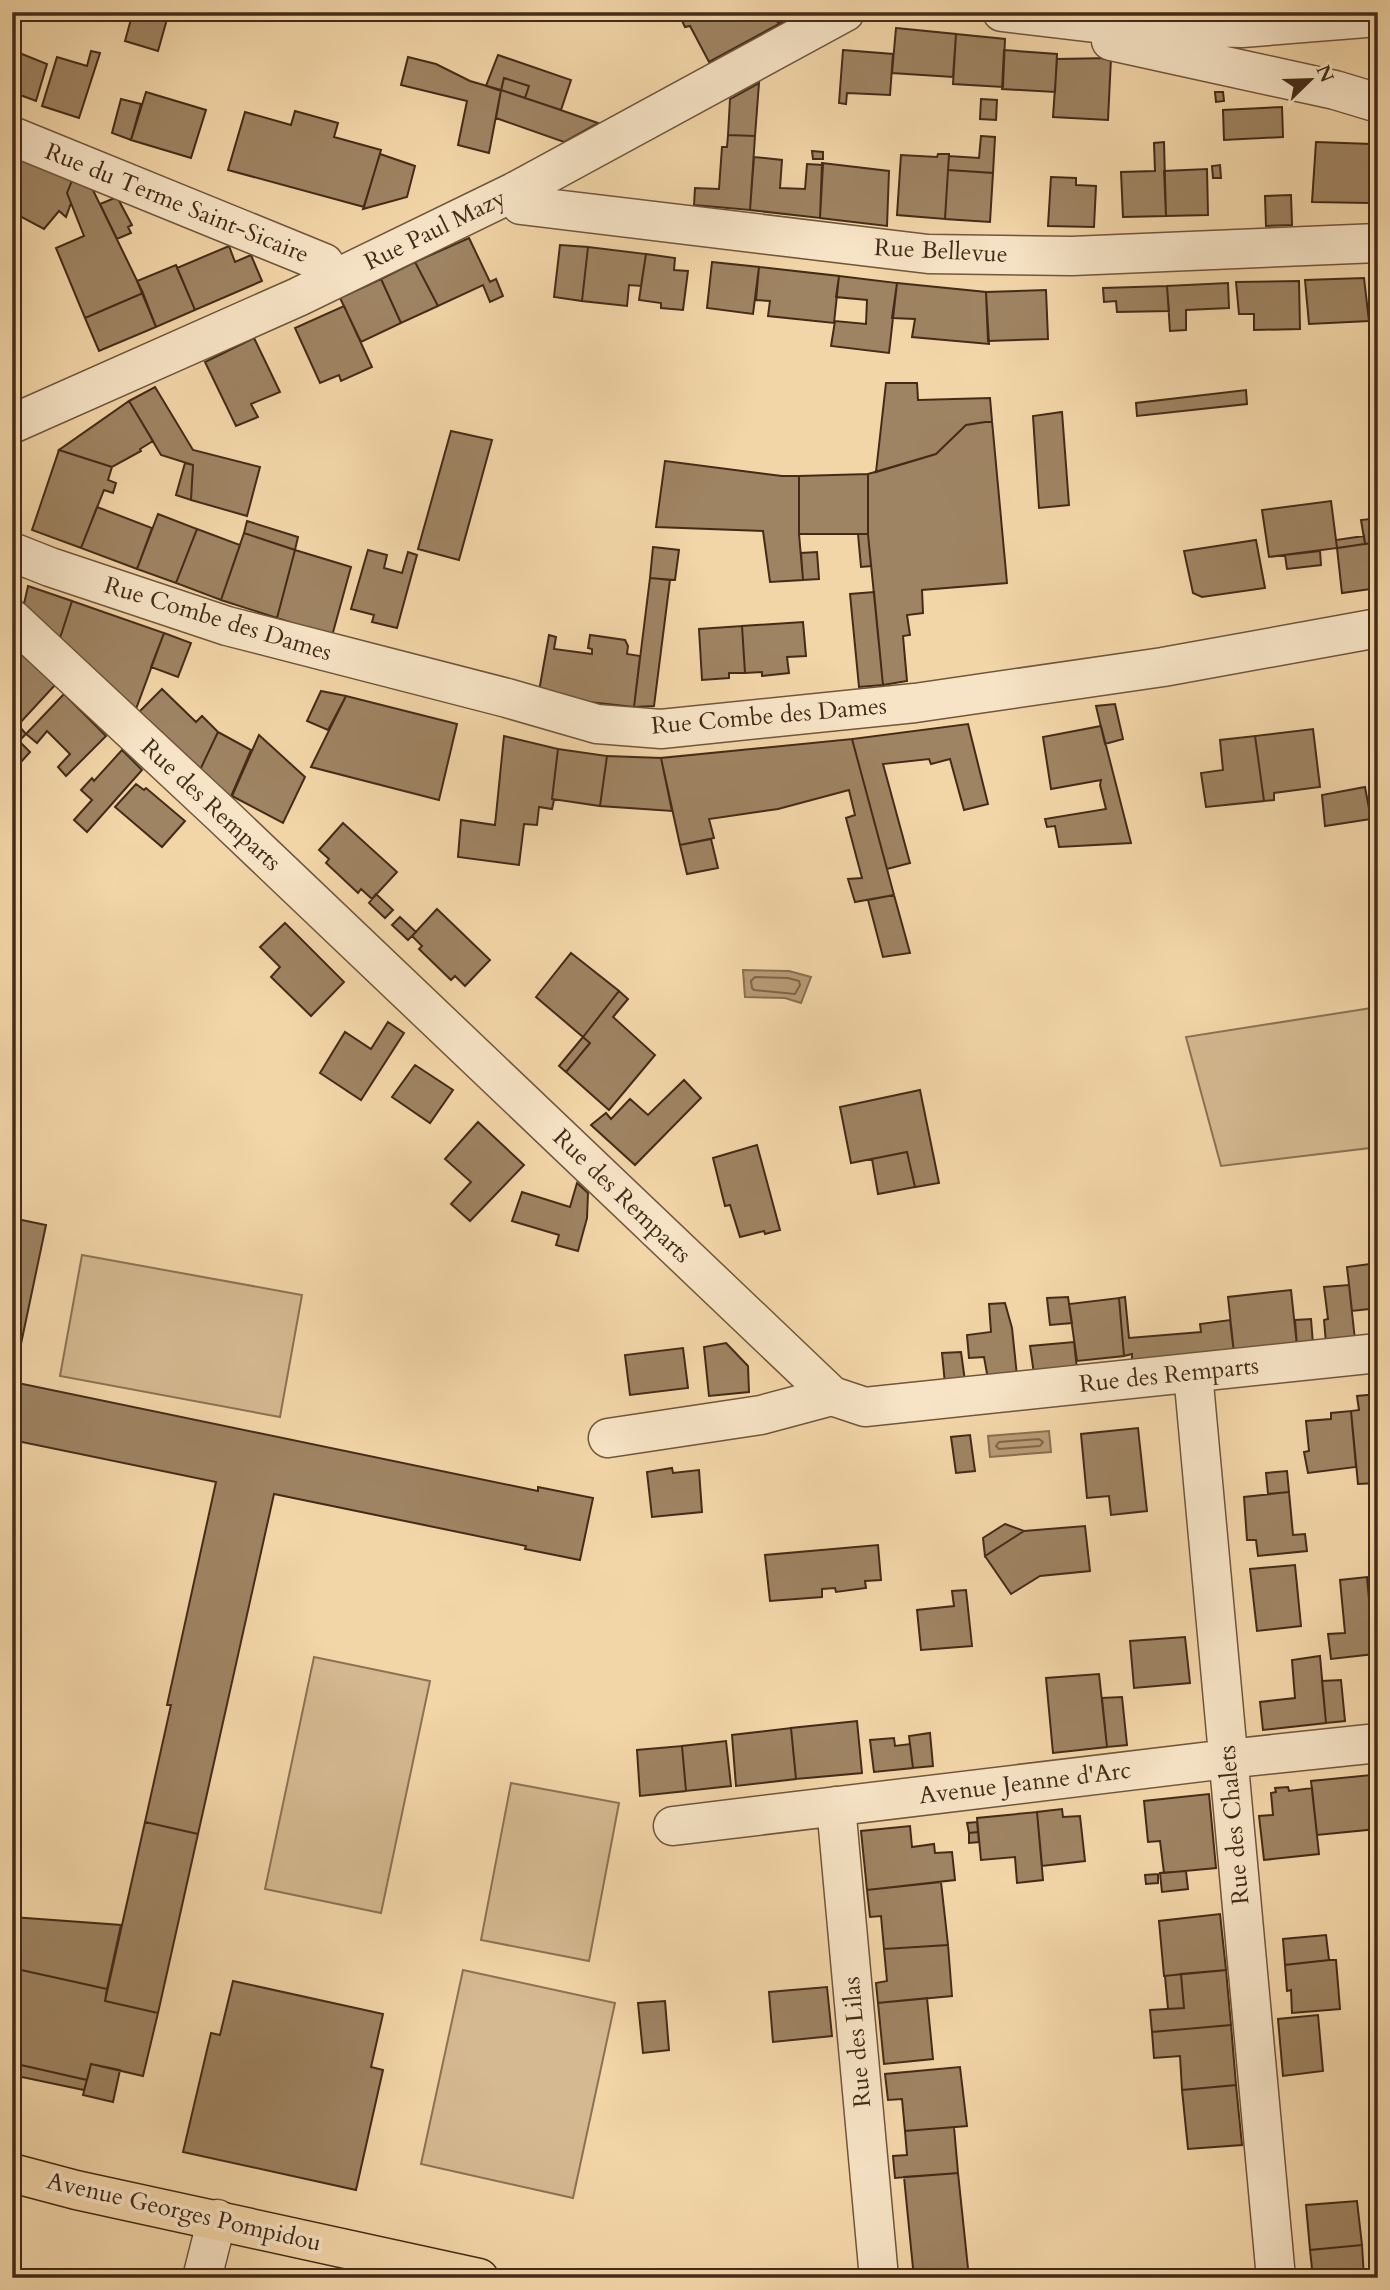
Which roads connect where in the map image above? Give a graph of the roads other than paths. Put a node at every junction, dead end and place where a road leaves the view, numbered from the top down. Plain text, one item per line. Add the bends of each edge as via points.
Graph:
1 (845, 12) edge
2 (1002, 12) edge
3 (1378, 17) edge
4 (1103, 24) junction
5 (1378, 103) edge
6 (12, 136) edge
7 (514, 192) junction
8 (1378, 243) edge
9 (333, 279) junction
10 (12, 424) edge
11 (12, 552) edge
12 (12, 619) edge
13 (1378, 628) edge
14 (1378, 1353) edge
15 (1193, 1373) junction
16 (832, 1396) junction
17 (608, 1438) dead end
18 (1378, 1743) edge
19 (1227, 1759) junction
20 (836, 1806) junction
21 (673, 1826) dead end
22 (12, 2173) edge
23 (217, 2219) junction
24 (202, 2278) edge
25 (479, 2278) edge
26 (879, 2278) edge
27 (1276, 2278) edge

1 - 7 street, Rue Paul Mazy
2 - 4 street
3 - 4 street via 1242,28
4 - 5 street via 1113,42
6 - 9 street, Rue du Terme Saint-Sicaire via 324,263
7 - 8 street, Rue Bellevue via 521,205 928,254 1072,256
7 - 9 street, Rue Paul Mazy
9 - 10 street, Rue Paul Mazy
11 - 13 street, Rue Combe des Dames via 227,626 597,724 661,729 915,704 1163,667
12 - 16 street, Rue des Remparts
14 - 15 street, Rue des Remparts
15 - 16 street, Rue des Remparts via 865,1407
15 - 19 street, Rue des Chalets
16 - 17 street via 761,1415
18 - 19 street, Avenue Jeanne d'Arc
19 - 20 street, Avenue Jeanne d'Arc
19 - 27 street, Rue des Chalets
20 - 21 street, Avenue Jeanne d'Arc
20 - 26 street, Rue des Lilas
22 - 23 main road, Avenue Georges Pompidou
23 - 24 street
23 - 25 main road, Avenue Georges Pompidou

